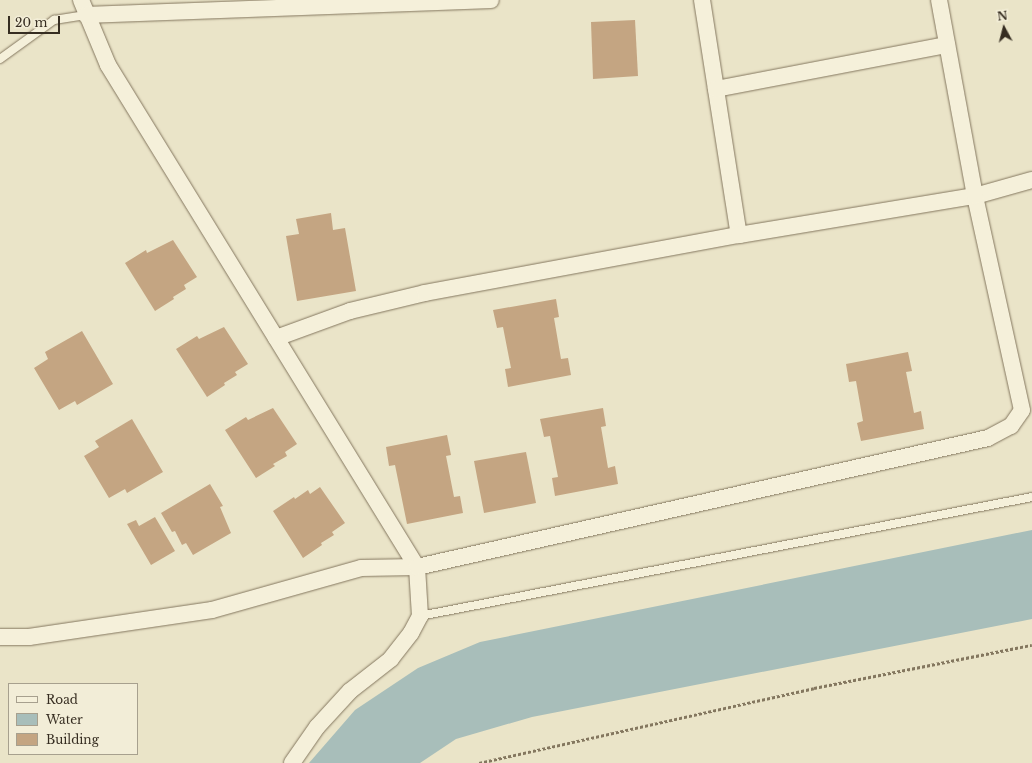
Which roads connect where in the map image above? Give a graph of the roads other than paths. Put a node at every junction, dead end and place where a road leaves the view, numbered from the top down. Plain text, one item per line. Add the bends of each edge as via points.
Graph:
1 (491, 0) edge
2 (702, 0) edge
3 (939, 0) edge
4 (83, 8) edge
5 (947, 45) junction
6 (0, 59) edge
7 (716, 89) junction
8 (1032, 180) edge
9 (975, 196) junction
10 (739, 235) junction
11 (276, 338) junction
12 (1032, 497) edge
13 (417, 567) junction
14 (420, 616) junction
15 (0, 637) edge
16 (292, 763) edge

1 - 4 street
2 - 7 street
3 - 5 street
4 - 6 lane via 54,20
4 - 11 street via 108,65
5 - 7 street
5 - 9 street
7 - 10 street
8 - 9 street
9 - 10 street
9 - 13 street via 1022,410 1011,426 988,438
10 - 11 street via 425,293 350,312
11 - 13 street
12 - 14 lane
13 - 14 street
13 - 15 street via 361,568 212,610 29,637
14 - 16 street via 411,633 391,659 350,691 317,727

